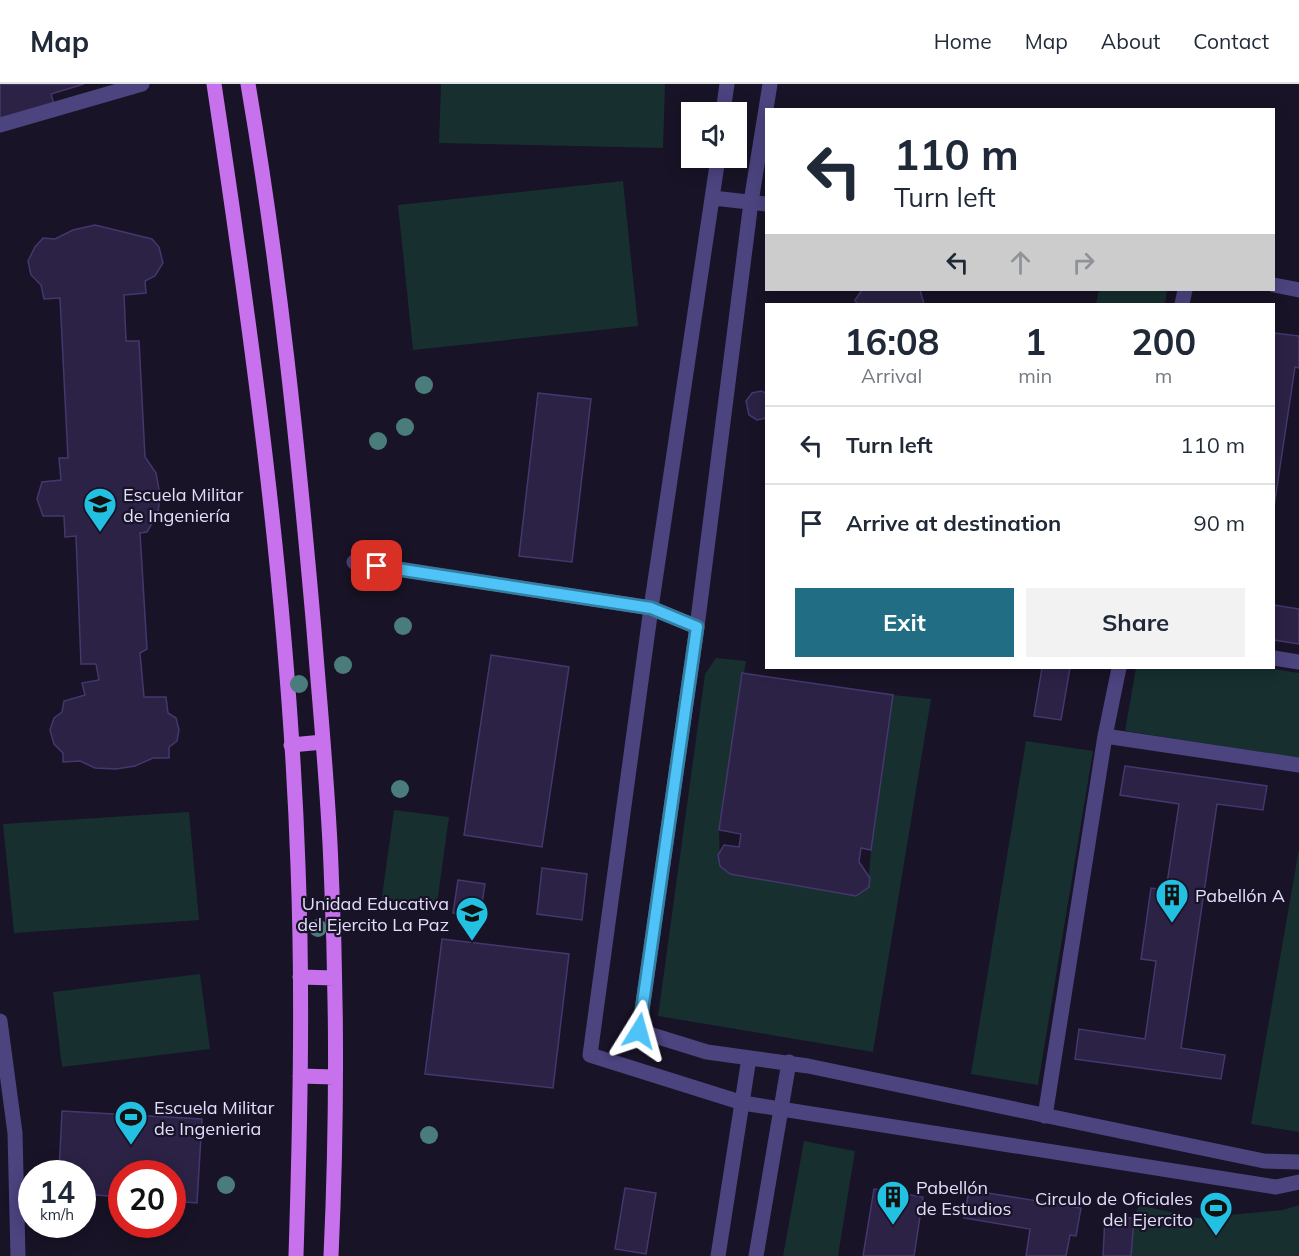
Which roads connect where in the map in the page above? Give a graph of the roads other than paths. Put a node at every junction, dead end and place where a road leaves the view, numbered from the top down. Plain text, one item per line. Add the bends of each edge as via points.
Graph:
1 (142, 84) edge
2 (214, 84) edge
3 (248, 84) edge
4 (727, 84) edge
5 (770, 84) edge
6 (724, 102) edge
7 (766, 108) edge
8 (765, 115) edge
9 (0, 125) edge
10 (717, 168) edge
11 (713, 198) junction
12 (751, 202) junction
13 (765, 204) edge
14 (1275, 285) edge
15 (1299, 290) edge
16 (354, 562) dead end
17 (651, 608) junction
18 (697, 627) junction
19 (1275, 658) edge
20 (1299, 662) edge
21 (1119, 669) edge
22 (1105, 736) junction
23 (323, 742) junction
24 (291, 745) junction
25 (1299, 765) edge
26 (300, 977) junction
27 (334, 978) junction
28 (0, 1020) edge
29 (749, 1058) junction
30 (789, 1062) junction
31 (300, 1076) junction
32 (334, 1077) junction
33 (743, 1103) junction
34 (781, 1110) junction
35 (1045, 1116) junction
36 (1299, 1162) edge
37 (1299, 1182) edge
38 (18, 1256) edge
39 (296, 1256) edge
40 (331, 1256) edge
41 (718, 1256) edge
42 (756, 1256) edge

1 - 9 street
2 - 24 main road via 270,494
3 - 23 main road via 287,366
4 - 6 street
5 - 7 street
8 - 12 street
10 - 11 street
11 - 12 street
11 - 17 street
12 - 13 street
12 - 18 street
14 - 15 street
16 - 17 street
17 - 18 street
17 - 33 street via 590,1055
18 - 29 street via 639,1031 707,1052
19 - 20 street
21 - 22 street
22 - 25 street
22 - 35 street
23 - 24 main road
23 - 27 main road
24 - 26 main road
26 - 27 main road
26 - 31 main road
27 - 32 main road
28 - 38 street via 15,1133
29 - 30 street
29 - 33 street
30 - 34 street
30 - 35 street
31 - 32 main road
31 - 39 main road
32 - 40 main road
33 - 34 street
33 - 41 street
34 - 37 street via 1276,1187
34 - 42 street
35 - 36 street via 1264,1161

